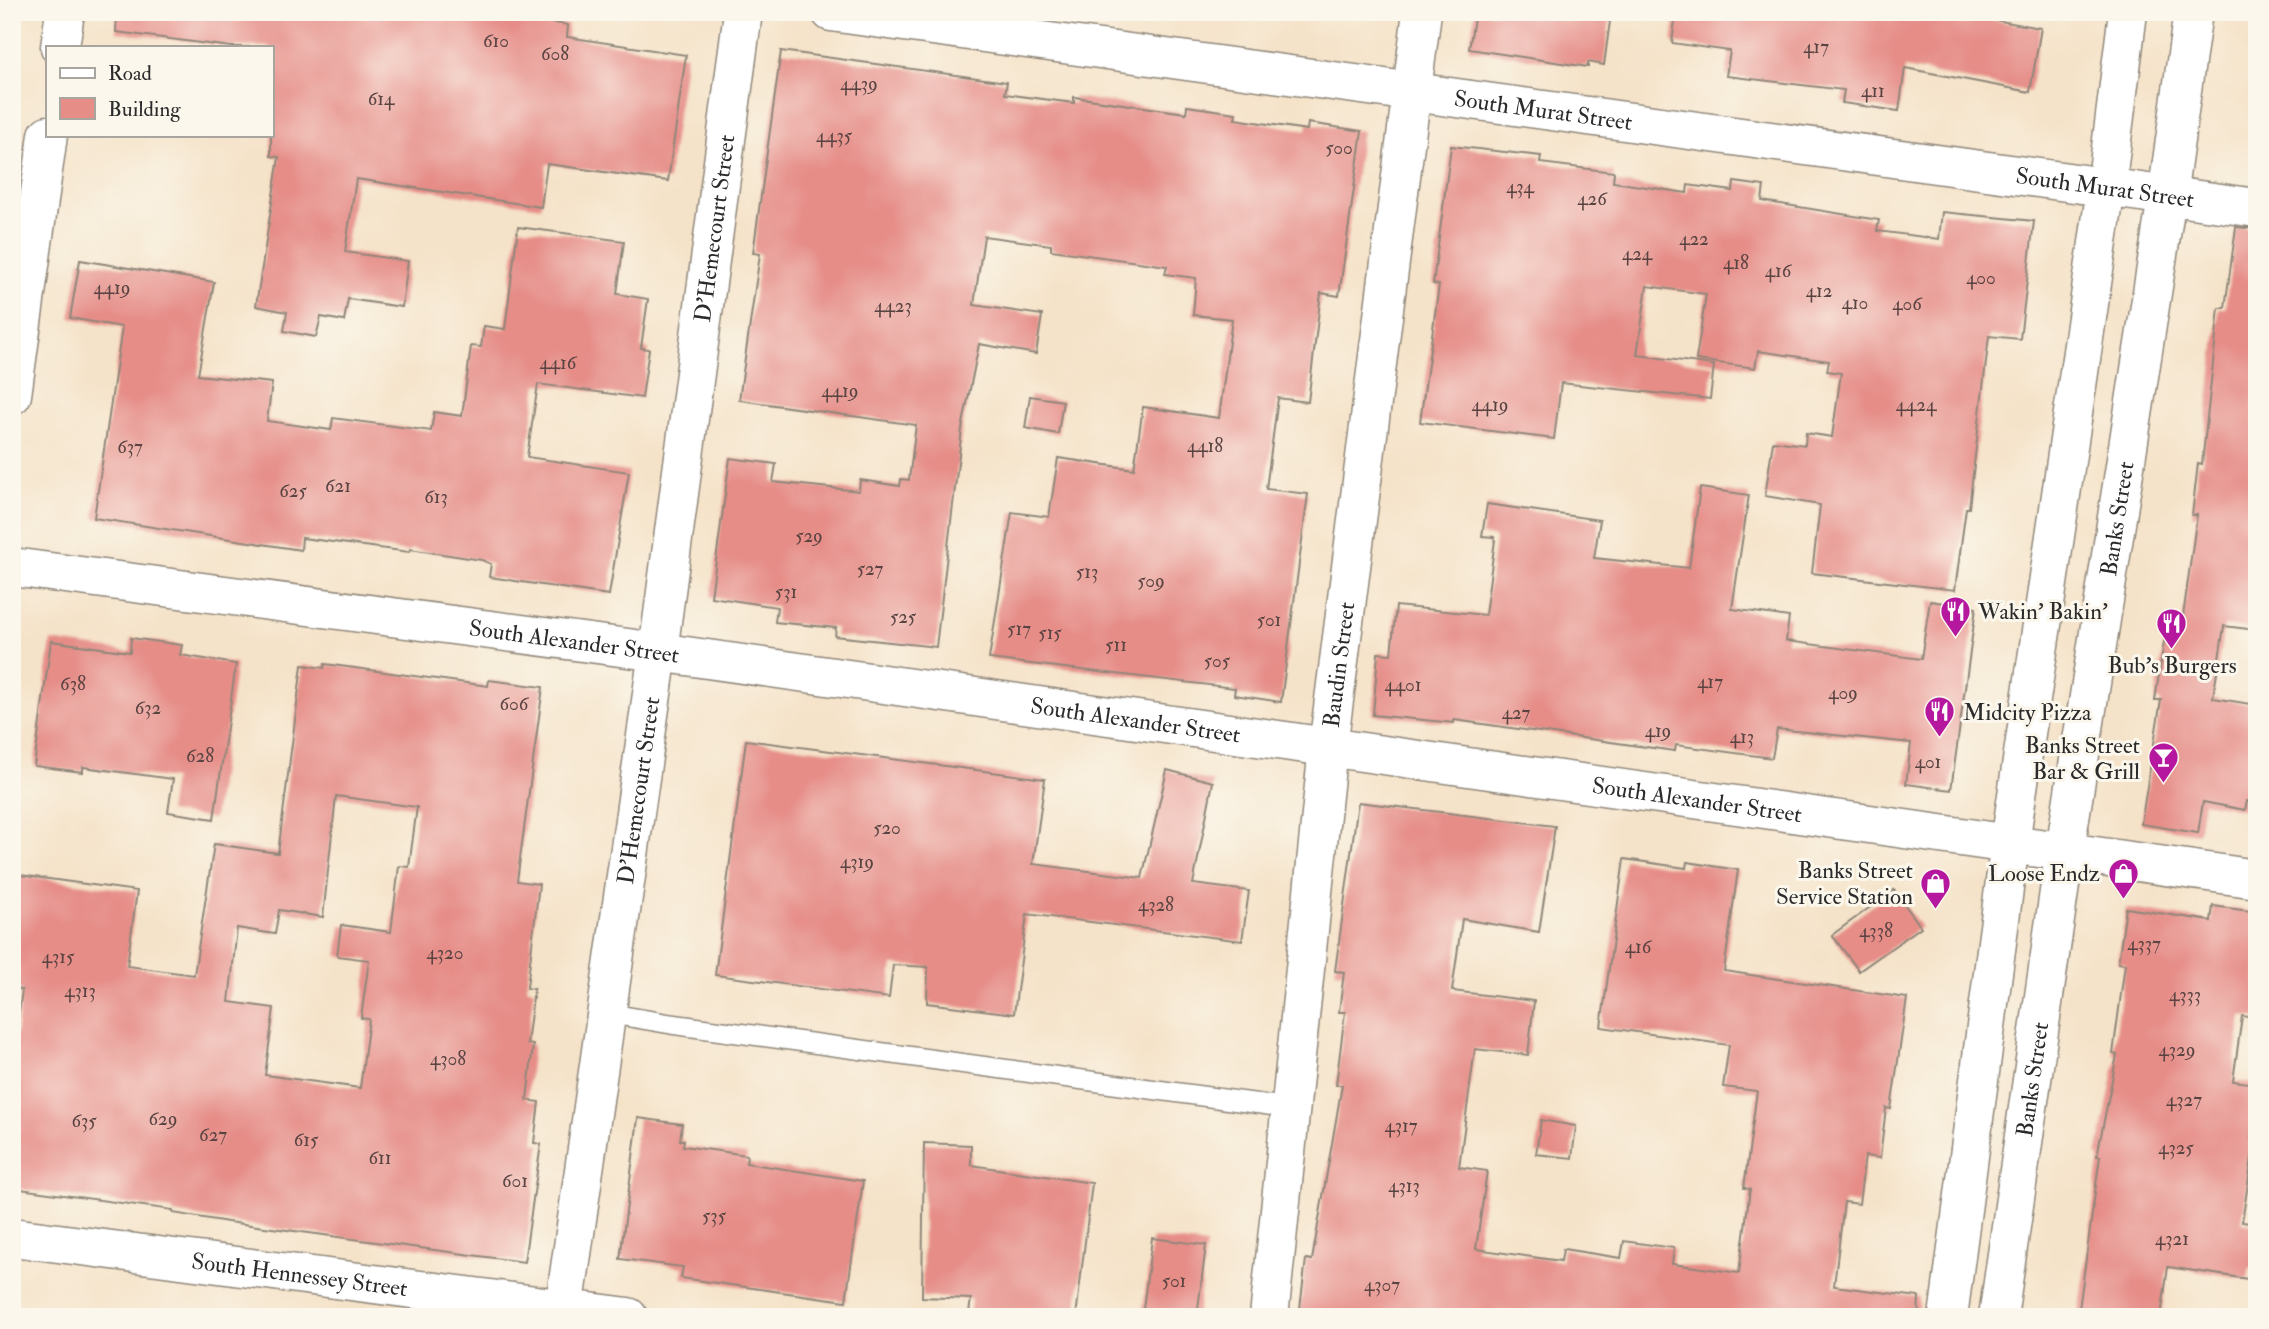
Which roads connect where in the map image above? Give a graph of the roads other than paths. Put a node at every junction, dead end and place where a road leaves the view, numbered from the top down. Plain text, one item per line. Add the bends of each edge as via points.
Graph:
1 (65, 12) edge
2 (743, 12) edge
3 (831, 12) edge
4 (1422, 12) edge
5 (2127, 12) edge
6 (2193, 12) edge
7 (60, 46) edge
8 (1411, 90) junction
9 (48, 136) edge
10 (2106, 188) junction
11 (2167, 197) junction
12 (2257, 208) edge
13 (12, 395) edge
14 (12, 567) edge
15 (657, 652) junction
16 (1328, 747) junction
17 (2010, 843) junction
18 (2064, 850) junction
19 (2257, 879) edge
20 (606, 1013) junction
21 (1290, 1108) junction
22 (12, 1237) edge
23 (564, 1311) edge
24 (628, 1317) edge
25 (1269, 1317) edge
26 (1948, 1317) edge
27 (1998, 1317) edge

1 - 7 street
2 - 15 street, D'Hemecourt Street
3 - 8 street, South Murat Street
4 - 8 street, Baudin Street
5 - 10 street
6 - 11 street, Banks Street
8 - 10 street, South Murat Street
8 - 16 street, Baudin Street
9 - 13 street
10 - 11 street, South Murat Street
10 - 17 street
11 - 12 street, South Murat Street
11 - 18 street, Banks Street
14 - 15 street, South Alexander Street
15 - 16 street, South Alexander Street
15 - 20 street, D'Hemecourt Street
16 - 17 street, South Alexander Street
16 - 21 street, Baudin Street
17 - 18 street, South Alexander Street
17 - 26 street
18 - 19 street, South Alexander Street
18 - 27 street, Banks Street
20 - 21 lane
20 - 23 street, D'Hemecourt Street
21 - 25 street, Baudin Street
22 - 23 street, South Hennessey Street
23 - 24 street, South Hennessey Street

